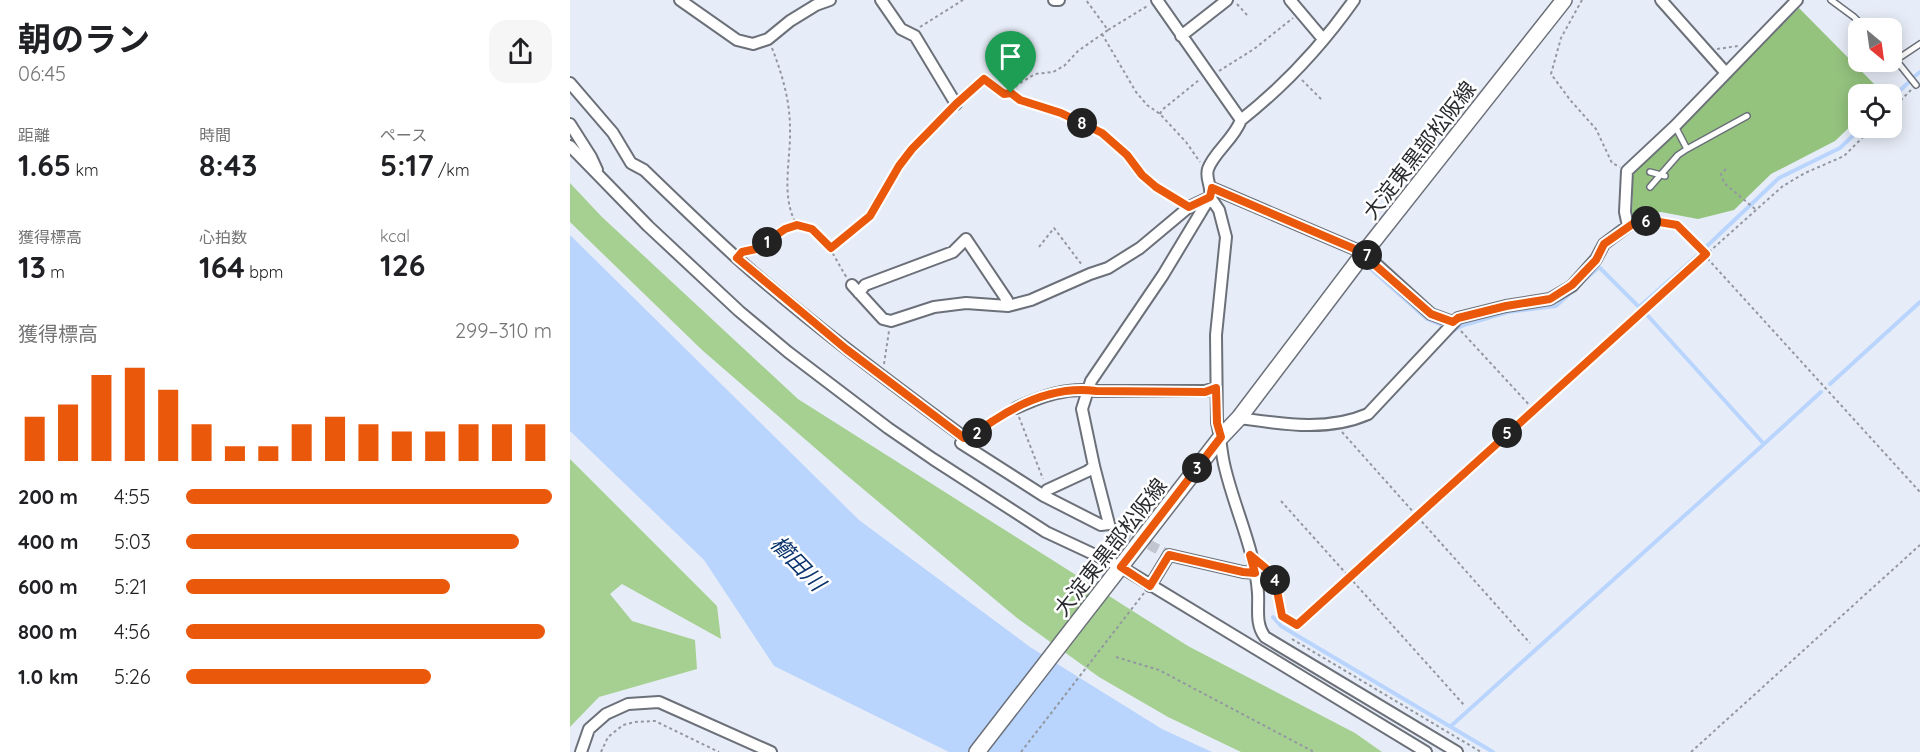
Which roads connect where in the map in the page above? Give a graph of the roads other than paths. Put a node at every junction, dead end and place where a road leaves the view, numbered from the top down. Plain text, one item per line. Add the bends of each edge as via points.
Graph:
1 (680, 0) edge
2 (830, 0) edge
3 (881, 0) edge
4 (1054, 0) edge
5 (1059, 0) edge
6 (1227, 0) edge
7 (1290, 0) edge
8 (1354, 0) edge
9 (1564, 0) edge
10 (1661, 0) edge
11 (1797, 0) edge
12 (1831, 0) edge
13 (1154, 2) edge
14 (1855, 18) edge
15 (1181, 36) junction
16 (1323, 39) junction
17 (1920, 44) edge
18 (1902, 54) edge
19 (1902, 68) edge
20 (1726, 73) junction
21 (570, 83) edge
22 (1916, 85) road end
23 (956, 104) road end
24 (1746, 116) dead end
25 (1241, 120) junction
26 (570, 124) edge
27 (1675, 126) junction
28 (570, 146) edge
29 (1687, 149) junction
30 (1650, 172) dead end
31 (1663, 175) junction
32 (602, 180) junction
33 (1650, 188) dead end
34 (1211, 192) junction
35 (1361, 257) junction
36 (1008, 306) junction
37 (1453, 322) junction
38 (1216, 388) junction
39 (1088, 390) junction
40 (1016, 408) road end
41 (1239, 418) junction
42 (1221, 437) junction
43 (1094, 466) junction
44 (1046, 493) junction
45 (1118, 570) junction
46 (1261, 571) junction
47 (1148, 588) junction
48 (581, 752) edge
49 (771, 752) edge
50 (977, 752) edge
51 (1426, 752) edge
52 (1457, 752) edge

1 - 2 street via 737,40 753,44 768,39 790,21
3 - 23 street via 901,29 915,36
4 - 5 street
6 - 15 street
7 - 16 street
8 - 16 street
9 - 35 main road, 大淀東黒部松阪線
10 - 20 street
11 - 20 street
12 - 14 lane
13 - 15 street
15 - 25 street
16 - 25 street via 1296,70
17 - 18 lane
19 - 22 lane
20 - 27 street
21 - 44 street via 613,133 631,163 644,170 737,258 811,321 964,438 961,443
24 - 29 lane
25 - 34 street via 1209,166 1206,177
26 - 32 street
27 - 29 lane
27 - 37 street via 1627,171 1628,226 1604,244 1596,260 1572,285 1550,299 1506,306
28 - 32 street
29 - 31 lane
30 - 31 lane
31 - 33 lane
32 - 45 street via 739,311 888,428 1046,532
34 - 35 street
34 - 36 street via 1108,268
34 - 38 street via 1226,237 1216,335
34 - 39 street via 1163,275
35 - 37 street via 1431,314
35 - 41 main road, 大淀東黒部松阪線
36 - 36 street via 966,239 953,252 855,289 883,319 891,321 934,306
37 - 41 street via 1368,414 1335,424 1283,424
38 - 39 street via 1205,392
38 - 42 street
39 - 40 street via 1078,388 1042,396
39 - 43 street via 1082,409
41 - 42 main road, 大淀東黒部松阪線
42 - 45 main road, 大淀東黒部松阪線
42 - 46 street via 1224,466
43 - 44 street
43 - 44 street via 1109,524 1101,525
45 - 47 street
45 - 50 main road, 大淀東黒部松阪線
46 - 47 street via 1243,572 1169,555
46 - 52 street via 1259,629 1265,637
47 - 51 street
48 - 49 street via 589,729 606,714 628,704 659,702

